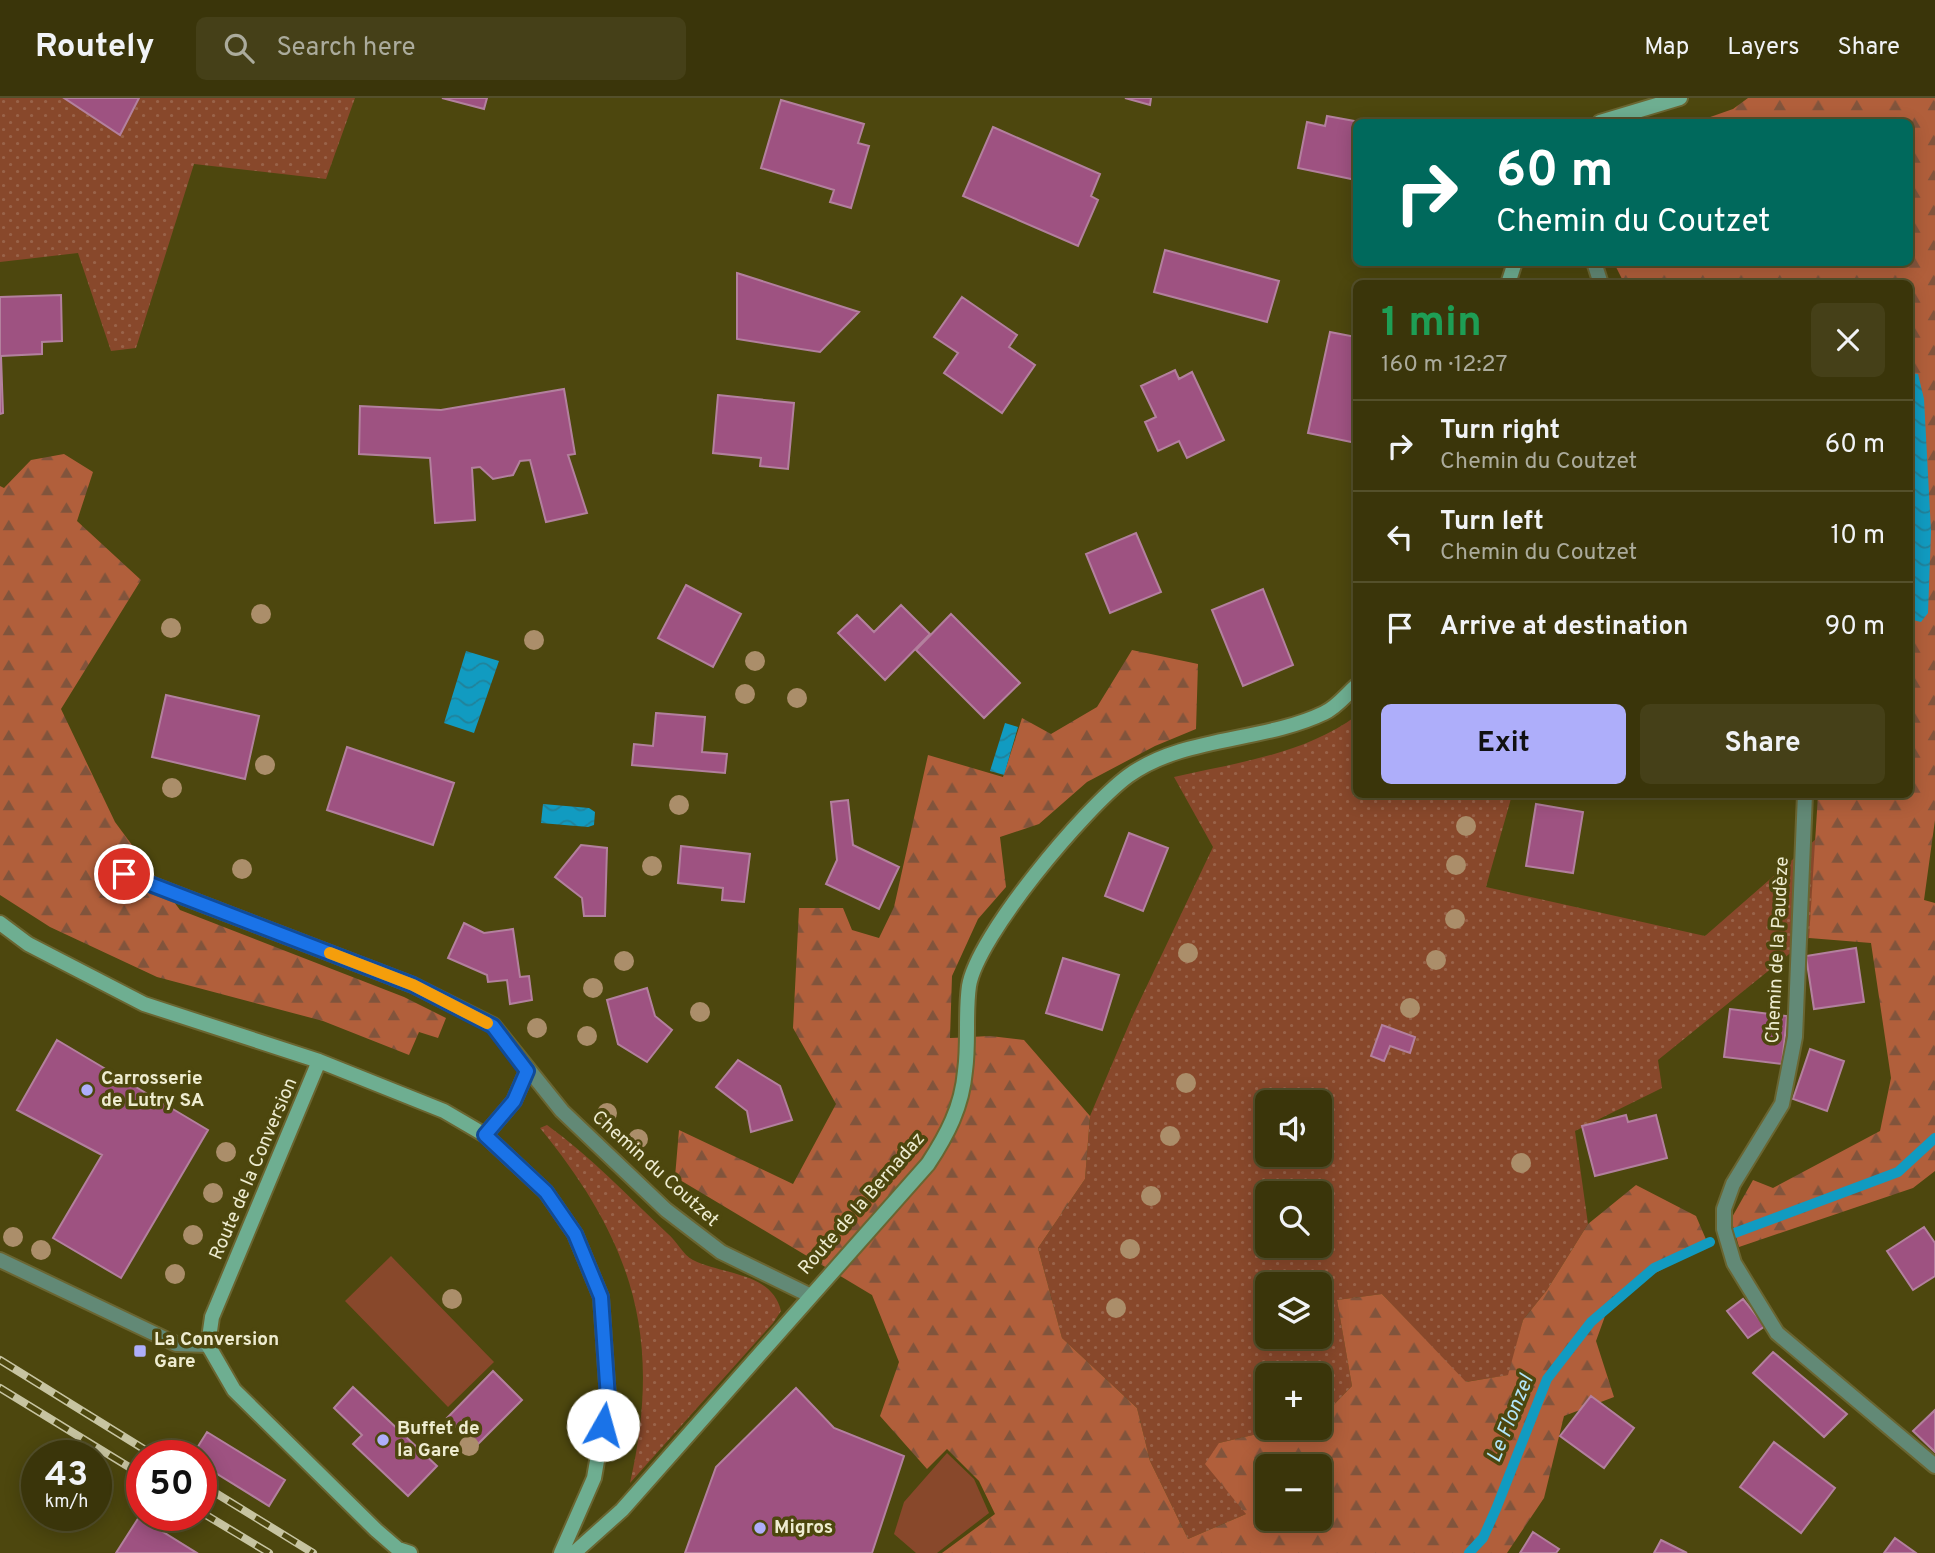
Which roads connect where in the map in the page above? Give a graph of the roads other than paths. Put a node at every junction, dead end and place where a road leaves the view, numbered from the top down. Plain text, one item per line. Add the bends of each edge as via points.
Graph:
1 (1680, 98) edge
2 (1610, 119) edge
3 (1353, 688) edge
4 (1805, 798) edge
5 (124, 874) dead end
6 (0, 923) edge
7 (319, 1061) junction
8 (527, 1071) junction
9 (485, 1135) junction
10 (0, 1260) edge
11 (809, 1295) junction
12 (208, 1345) junction
13 (1935, 1466) edge
14 (410, 1553) edge
15 (561, 1553) edge
16 (574, 1553) edge

1 - 2 street
3 - 11 street, Route de la Bernadaz via 1325,713 1184,749 1129,775 1087,811 998,924 969,984 965,1073 952,1127 928,1164
4 - 13 street, Chemin de la Paudèze via 1795,1037 1782,1104 1733,1184 1724,1209 1724,1229 1734,1263 1777,1333
5 - 8 street, Chemin du Coutzet via 413,985 493,1026
6 - 7 street, Route de la Conversion via 28,944 144,1004
7 - 9 street via 444,1111
7 - 12 street, Route de la Conversion via 212,1317
8 - 9 street via 514,1101
8 - 11 street, Chemin du Coutzet via 562,1111 666,1210 721,1252
9 - 15 street via 546,1192 575,1234 601,1297 608,1398 594,1478
10 - 12 street via 176,1344
11 - 16 street via 622,1510
12 - 14 street via 234,1390 376,1530

